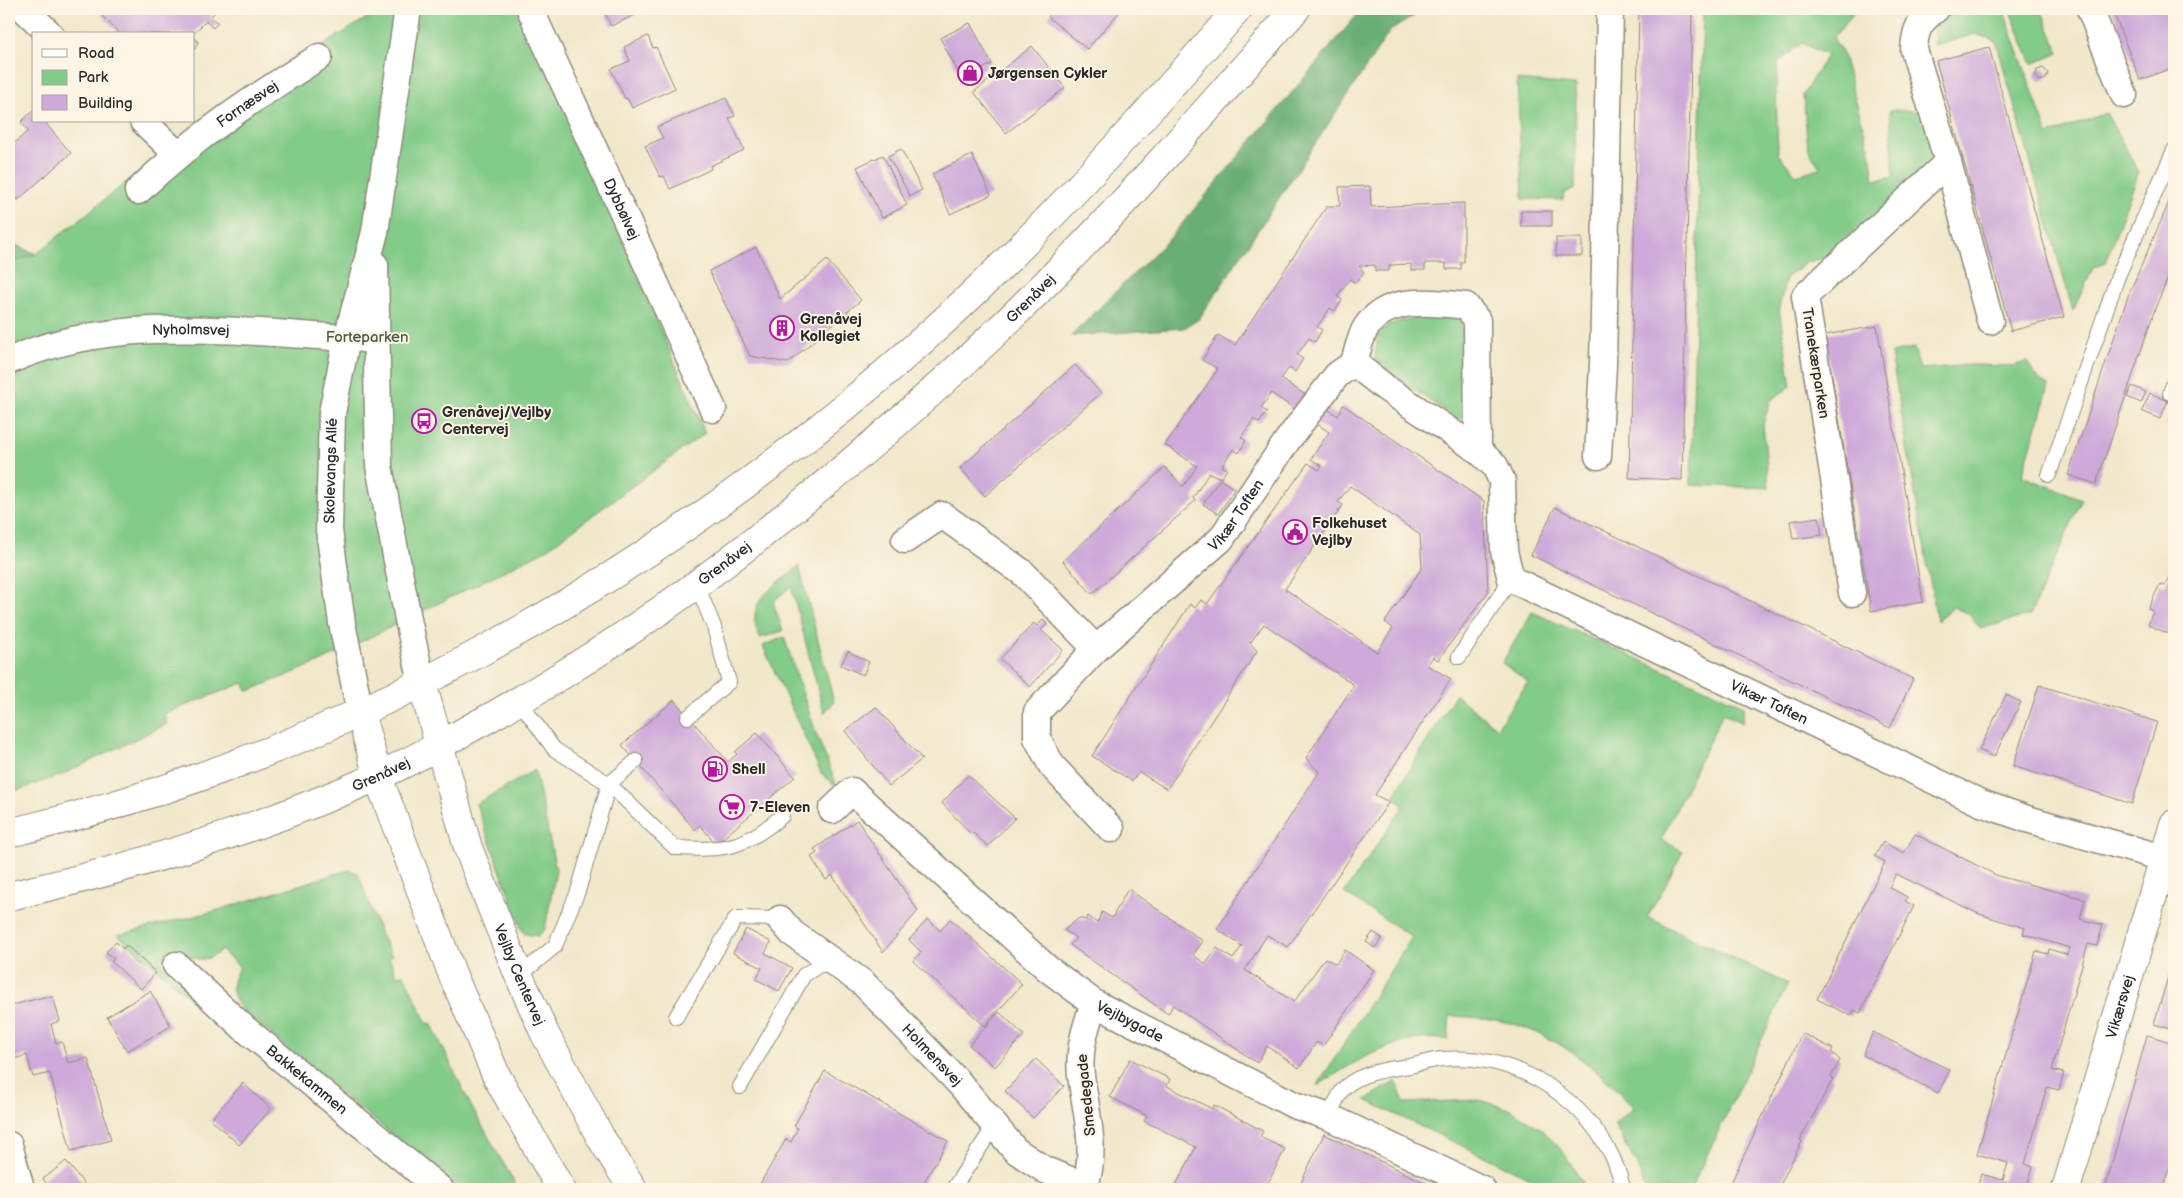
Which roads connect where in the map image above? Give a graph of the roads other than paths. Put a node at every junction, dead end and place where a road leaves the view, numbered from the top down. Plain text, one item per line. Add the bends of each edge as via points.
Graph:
1 (24, 9) edge
2 (408, 9) edge
3 (530, 9) edge
4 (1238, 9) edge
5 (1296, 9) edge
6 (1610, 9) edge
7 (1936, 9) edge
8 (2090, 9) edge
9 (48, 32) edge
10 (318, 57) dead end
11 (2124, 95) dead end
12 (143, 122) edge
13 (2174, 150) edge
14 (177, 154) junction
15 (1948, 162) junction
16 (138, 191) dead end
17 (375, 232) junction
18 (1990, 321) dead end
19 (347, 338) junction
20 (377, 340) junction
21 (9, 361) edge
22 (1354, 363) junction
23 (713, 409) dead end
24 (1478, 450) junction
25 (1598, 456) dead end
26 (2049, 475) dead end
27 (905, 540) dead end
28 (1511, 579) junction
29 (697, 586) junction
30 (1852, 593) dead end
31 (1096, 649) junction
32 (1458, 657) dead end
33 (422, 683) junction
34 (520, 702) junction
35 (360, 712) junction
36 (688, 717) dead end
37 (438, 746) junction
38 (636, 761) dead end
39 (378, 777) junction
40 (609, 784) junction
41 (832, 810) dead end
42 (782, 816) dead end
43 (2174, 824) edge
44 (1111, 829) dead end
45 (9, 833) edge
46 (2163, 858) junction
47 (9, 896) edge
48 (780, 918) joint
49 (834, 961) junction
50 (176, 965) dead end
51 (519, 976) junction
52 (1094, 1002) junction
53 (676, 1017) dead end
54 (740, 1087) dead end
55 (1329, 1117) junction
56 (995, 1125) junction
57 (9, 1145) edge
58 (1084, 1188) edge
59 (21, 1189) edge
60 (440, 1189) edge
61 (561, 1189) edge
62 (633, 1189) edge
63 (953, 1189) edge
64 (1482, 1189) edge
65 (1624, 1189) edge
66 (2066, 1189) edge

1 - 9 street
2 - 17 street, Skolevangs Allé
3 - 23 street, Dybbølvej
4 - 33 main road via 1147,114 1028,241 925,338 843,408 756,476 661,543 502,640
5 - 29 main road, Grenåvej via 1178,143 1065,263 957,369 791,511
6 - 25 street via 1603,365
7 - 15 street via 1925,17 1915,32 1914,50
8 - 11 street
10 - 14 street, Fornæsvej via 248,101
12 - 14 street
13 - 26 lane via 2118,276
14 - 16 street, Fornæsvej
15 - 18 street
15 - 30 street, Tranekærparken via 1805,296
17 - 19 street, Skolevangs Allé
17 - 20 street, Skolevangs Allé
19 - 20 street, Nyholmsvej
19 - 21 street, Nyholmsvej via 146,330 81,337
19 - 35 street, Skolevangs Allé via 332,413 329,530 342,623
20 - 33 street, Skolevangs Allé via 379,466
22 - 24 street
22 - 24 street via 1366,329 1384,309 1410,303 1466,306 1477,320
22 - 31 street, Vikær Toften via 1337,375 1320,397 1220,538
24 - 28 street via 1495,466 1502,481 1504,551
27 - 31 street via 942,515 1023,573
28 - 32 lane
28 - 46 street, Vikær Toften via 1981,803
29 - 34 main road, Grenåvej
29 - 36 lane via 714,627 729,682
31 - 44 street, Vikær Toften via 1037,712 1037,738 1052,766
33 - 35 main road
33 - 37 main road, Vejlby Centervej
34 - 37 main road, Grenåvej
34 - 40 lane via 554,749
35 - 39 main road
35 - 45 main road via 224,768 71,818
37 - 39 main road, Grenåvej
37 - 51 main road, Vejlby Centervej via 468,848
38 - 40 lane
39 - 47 main road, Grenåvej via 233,833
39 - 61 main road via 453,976 494,1069
40 - 42 lane via 674,848 718,849 740,844
40 - 51 lane via 578,892 555,946
41 - 52 street, Vejlbygade via 852,791 1048,969
43 - 46 main road, Vikærsvej
46 - 66 main road, Vikærsvej
48 - 49 street, Holmensvej via 792,933
48 - 53 lane via 736,918
49 - 54 lane via 804,975
49 - 56 street, Holmensvej via 863,983
50 - 60 street, Bakkekammen via 244,1028
51 - 62 main road, Vejlby Centervej via 545,1034 601,1138
52 - 55 street, Vejlbygade via 1294,1105
52 - 58 street, Smedegade via 1082,1045 1081,1073 1092,1153
55 - 64 street, Vejlbygade
55 - 65 lane via 1344,1087 1372,1073 1442,1059 1477,1060 1510,1067 1542,1081 1594,1126 1612,1155
56 - 58 street, Holmensvej via 1015,1150 1045,1170
56 - 63 lane
57 - 59 street

